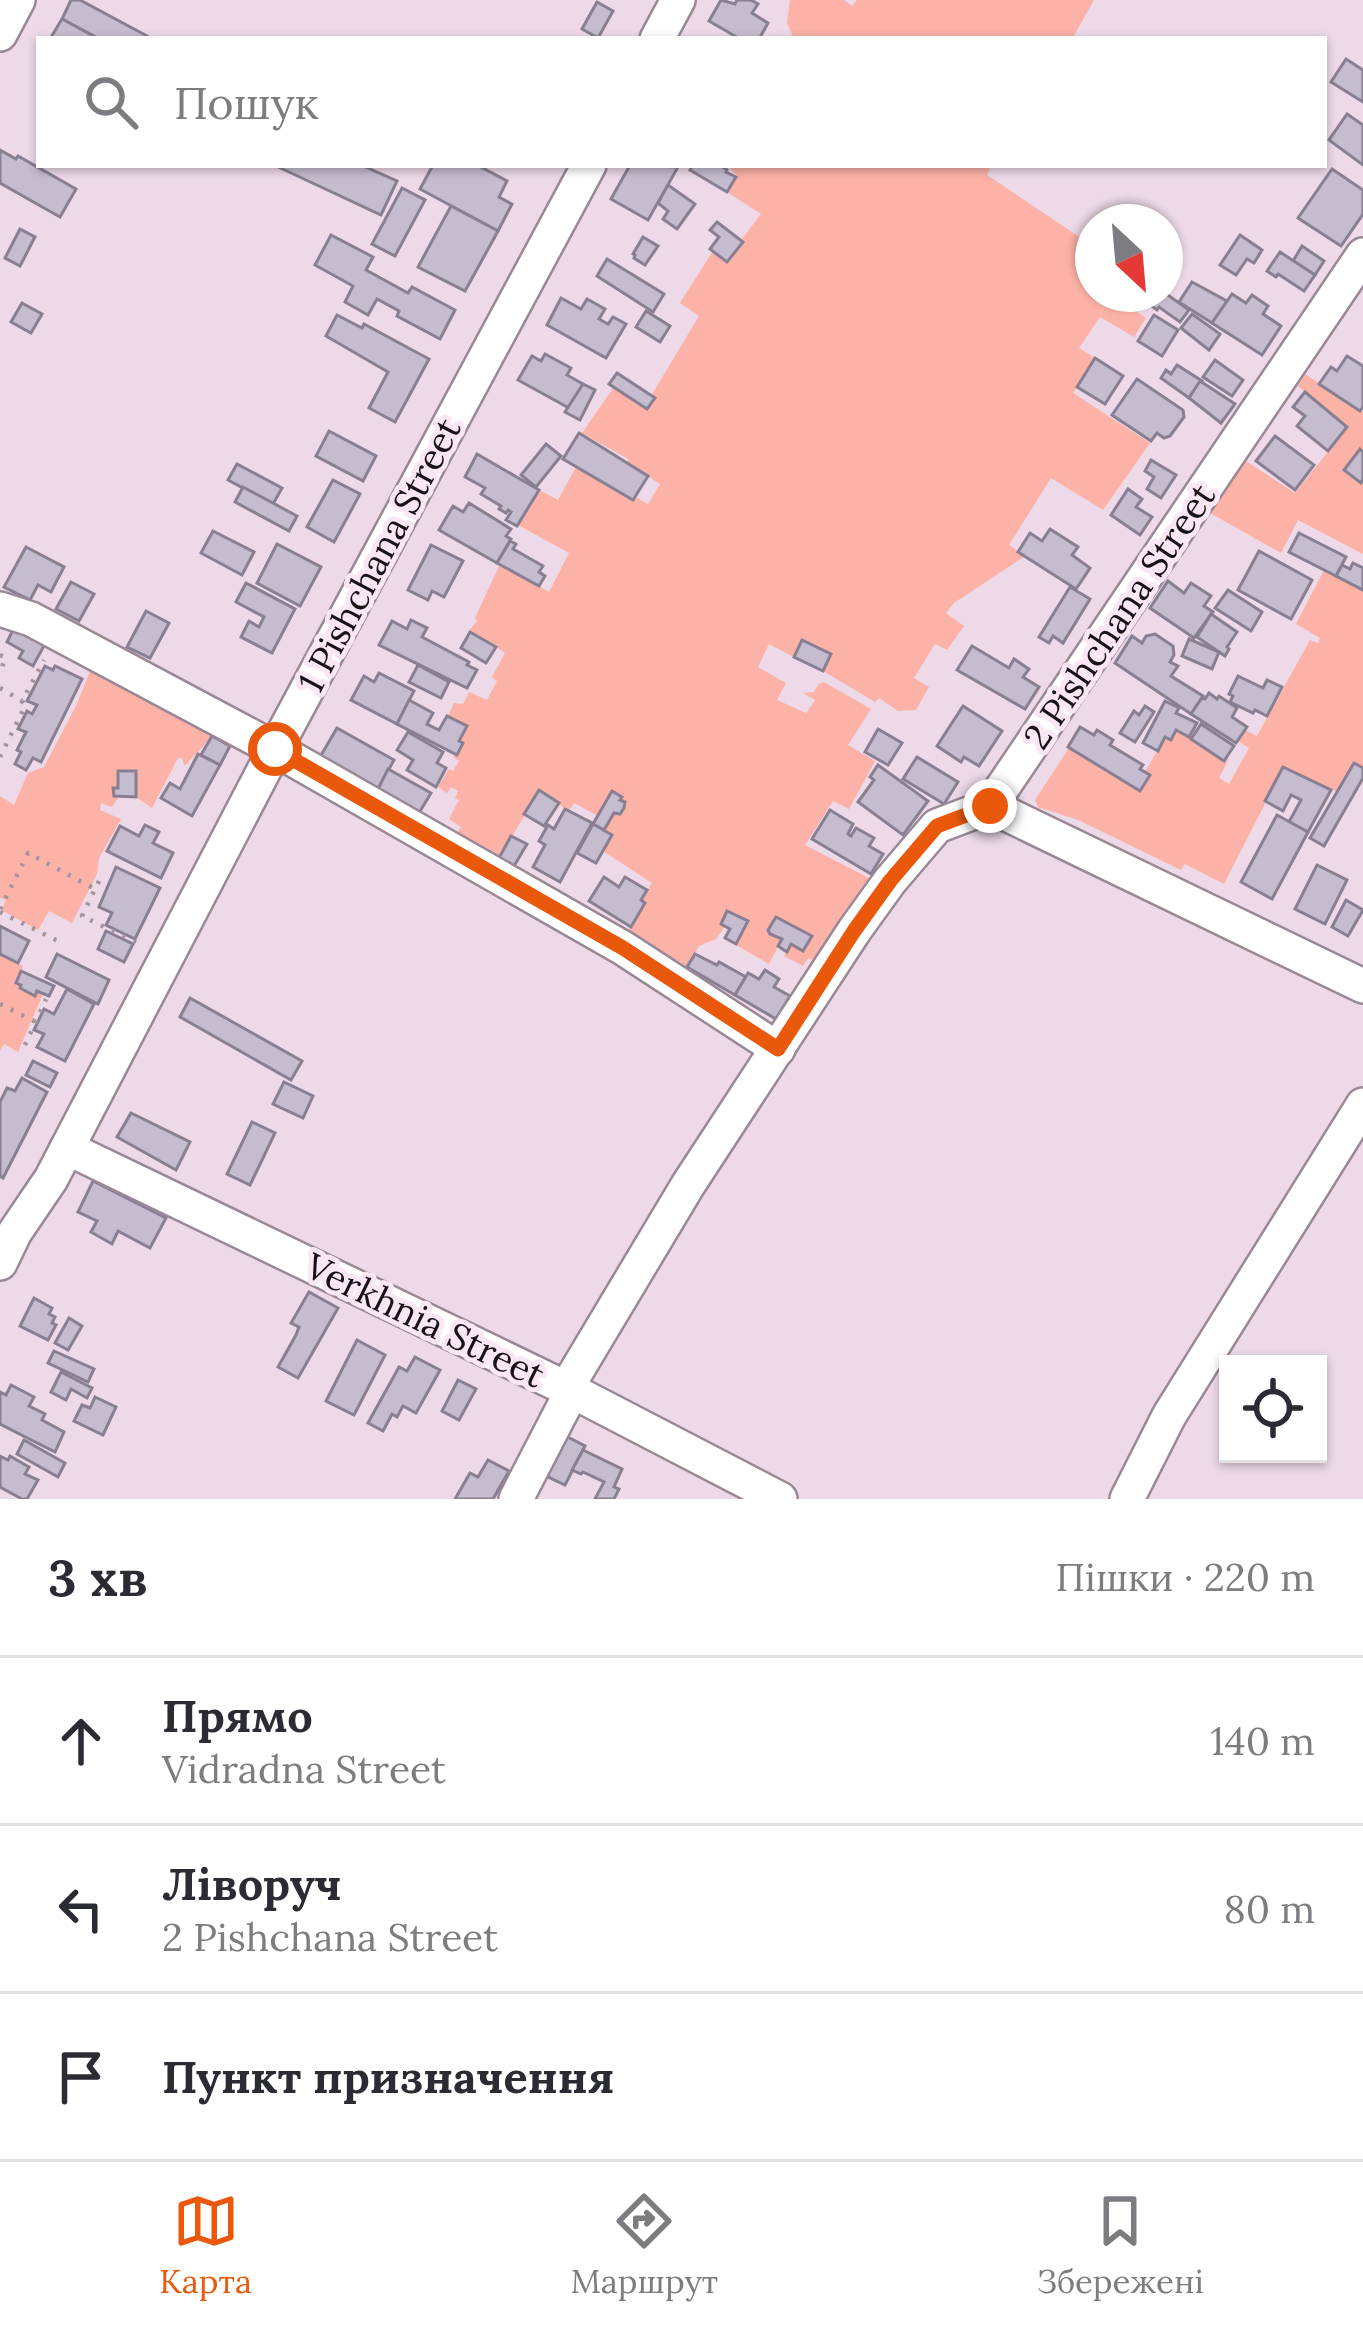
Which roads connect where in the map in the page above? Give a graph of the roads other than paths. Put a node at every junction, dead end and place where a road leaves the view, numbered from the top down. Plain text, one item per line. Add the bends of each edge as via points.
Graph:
1 (18, 0) edge
2 (678, 0) edge
3 (0, 34) edge
4 (659, 36) edge
5 (587, 168) edge
6 (1363, 255) edge
7 (0, 609) edge
8 (275, 749) junction
9 (990, 806) junction
10 (1363, 986) edge
11 (778, 1049) junction
12 (1363, 1106) edge
13 (67, 1148) junction
14 (8, 1228) edge
15 (0, 1263) edge
16 (572, 1391) junction
17 (516, 1499) edge
18 (779, 1499) edge
19 (1127, 1499) edge

1 - 3 street
2 - 4 street
5 - 8 street, 1 Pishchana Street
6 - 9 street, 2 Pishchana Street
7 - 8 street
8 - 11 street via 623,948
8 - 13 street, 1 Pishchana Street
9 - 10 street
9 - 11 street via 937,826 854,931
11 - 16 street via 628,1282
12 - 19 street via 1169,1416
13 - 14 street, 1 Pishchana Street
13 - 16 street, Verkhnia Street
14 - 15 street, 1 Pishchana Street
16 - 17 street
16 - 18 street, Verkhnia Street

